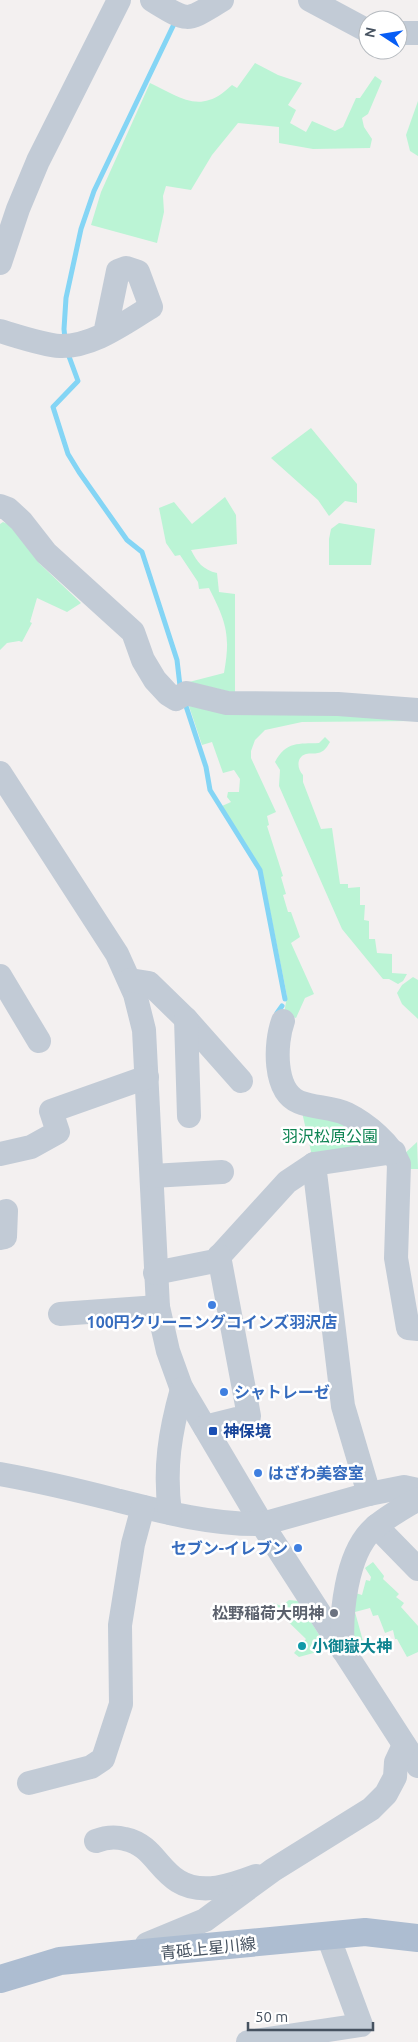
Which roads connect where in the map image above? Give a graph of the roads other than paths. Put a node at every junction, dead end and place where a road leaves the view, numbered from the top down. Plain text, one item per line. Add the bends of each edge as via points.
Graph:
1 (119, 0) edge
2 (152, 0) edge
3 (222, 0) edge
4 (310, 0) edge
5 (358, 26) edge
6 (0, 262) edge
7 (0, 331) edge
8 (105, 334) dead end
9 (0, 506) edge
10 (418, 710) edge
11 (0, 772) edge
12 (0, 976) edge
13 (130, 980) junction
14 (186, 1019) junction
15 (283, 1021) dead end
16 (39, 1042) dead end
17 (147, 1077) junction
18 (241, 1081) dead end
19 (189, 1116) dead end
20 (394, 1152) junction
21 (0, 1154) edge
22 (314, 1164) junction
23 (222, 1172) dead end
24 (152, 1176) junction
25 (6, 1211) dead end
26 (0, 1238) edge
27 (219, 1256) junction
28 (155, 1273) junction
29 (158, 1307) junction
30 (60, 1314) dead end
31 (418, 1329) edge
32 (182, 1389) junction
33 (205, 1427) junction
34 (0, 1474) edge
35 (418, 1490) edge
36 (369, 1494) junction
37 (418, 1499) edge
38 (143, 1507) junction
39 (170, 1513) junction
40 (262, 1524) junction
41 (376, 1526) junction
42 (418, 1569) edge
43 (343, 1650) junction
44 (404, 1745) junction
45 (418, 1766) edge
46 (29, 1783) dead end
47 (96, 1841) dead end
48 (273, 1870) junction
49 (328, 1936) junction
50 (418, 1938) edge
51 (145, 1954) junction
52 (0, 1979) edge
53 (248, 2042) edge

1 - 6 street via 38,161
2 - 3 street via 186,18
4 - 5 street
7 - 8 street via 59,346
9 - 10 street via 21,521 46,553 133,632 143,660 155,680 176,699 186,694 227,703 338,704
11 - 13 street via 117,954
12 - 16 street
13 - 14 street via 149,982
13 - 17 street via 144,1030
14 - 18 street
14 - 19 street
15 - 20 street via 278,1057 279,1073 286,1091 298,1101 347,1114
17 - 21 street via 51,1111 58,1132 31,1147
17 - 24 street
20 - 22 street
20 - 31 street via 399,1164 396,1258 408,1328
22 - 27 street via 287,1182
22 - 36 street via 343,1406
23 - 24 street
24 - 28 street
25 - 26 street via 5,1237
27 - 28 street via 215,1260
27 - 33 street via 249,1416
28 - 29 street
29 - 30 street
29 - 32 street via 168,1351
32 - 33 street
32 - 39 street via 167,1463
33 - 40 street
34 - 38 street
35 - 36 street via 404,1487
36 - 40 street
37 - 41 street
38 - 39 street
38 - 46 street via 133,1544 120,1626 121,1704 103,1759 91,1767
39 - 40 street via 221,1522
40 - 43 street
41 - 42 street
41 - 43 street via 363,1540 347,1584 342,1615
43 - 44 street
44 - 45 street
44 - 48 street via 396,1762 395,1777 386,1794 371,1809
47 - 48 street via 107,1837 136,1841 178,1882 193,1887 227,1886
48 - 51 street via 205,1920 147,1944
49 - 50 main road, 青砥上星川線 via 365,1932
49 - 51 main road, 青砥上星川線
49 - 53 street via 361,2025
51 - 52 main road, 青砥上星川線 via 60,1961

